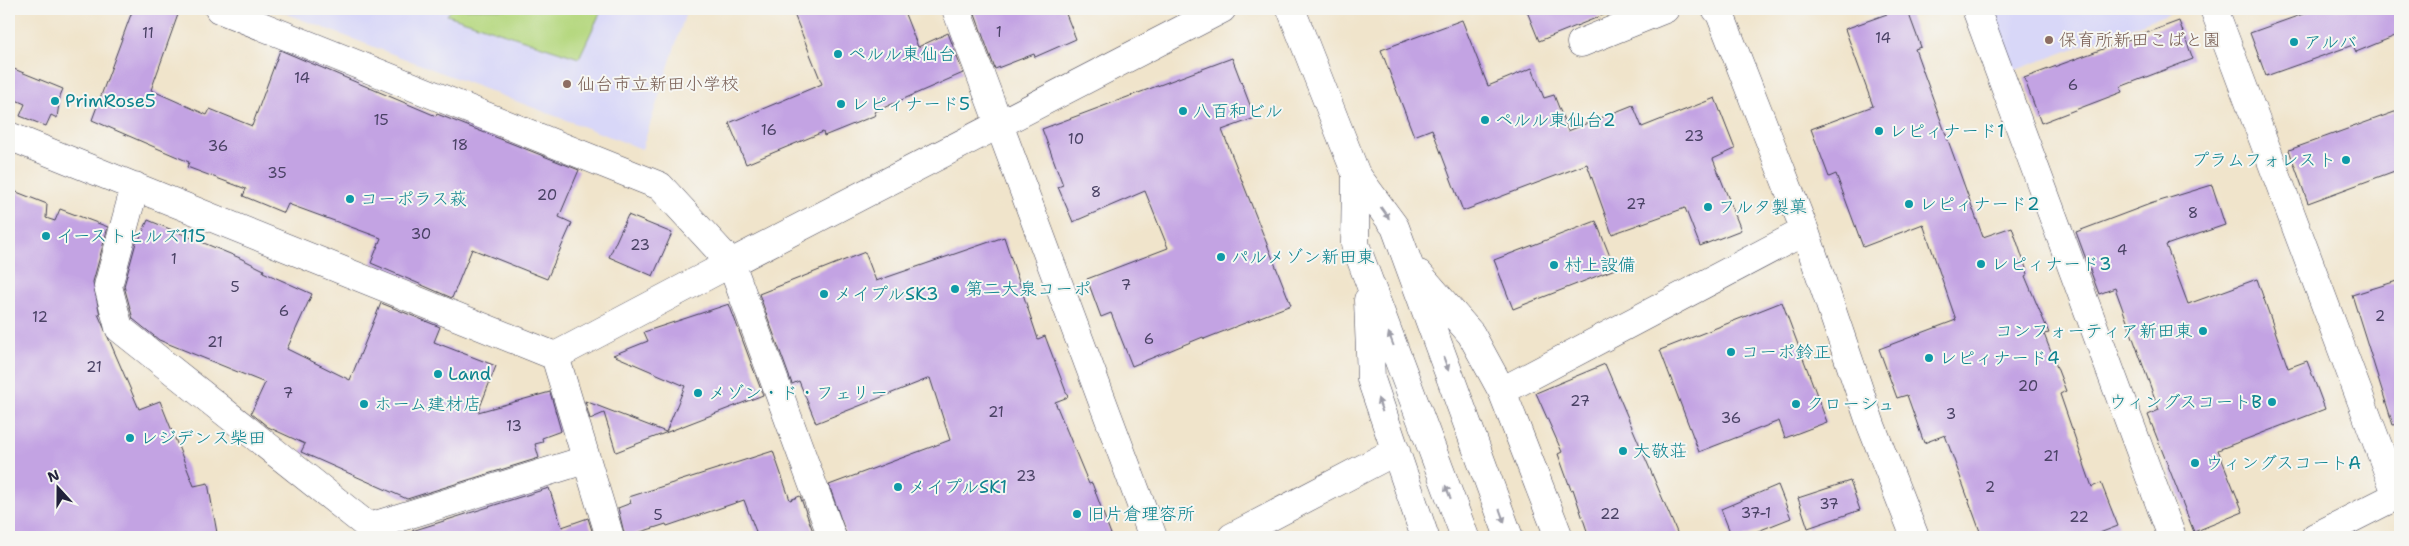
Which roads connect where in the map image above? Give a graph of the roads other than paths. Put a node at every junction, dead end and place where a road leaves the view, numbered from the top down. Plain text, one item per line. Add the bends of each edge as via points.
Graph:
1 (219, 9) edge
2 (956, 9) edge
3 (1222, 9) edge
4 (1291, 9) edge
5 (1665, 9) edge
6 (1976, 9) edge
7 (2214, 9) edge
8 (1719, 11) edge
9 (1581, 42) dead end
10 (999, 124) junction
11 (9, 136) edge
12 (1356, 174) junction
13 (135, 186) junction
14 (1805, 231) junction
15 (1408, 262) junction
16 (731, 264) junction
17 (1367, 276) junction
18 (555, 356) junction
19 (1502, 391) junction
20 (1396, 451) junction
21 (585, 460) junction
22 (2399, 495) edge
23 (369, 532) edge
24 (610, 537) edge
25 (832, 537) edge
26 (1153, 537) edge
27 (1232, 537) edge
28 (1425, 537) edge
29 (1465, 537) edge
30 (1509, 537) edge
31 (1559, 537) edge
32 (1914, 537) edge
33 (2172, 537) edge
34 (2314, 537) edge

1 - 16 street via 660,186
2 - 10 street
3 - 10 street
4 - 12 street
5 - 9 street
6 - 33 street
7 - 22 street
8 - 14 street
10 - 16 street
10 - 26 street
11 - 13 street
12 -> 15 street via 1395,227
12 - 17 street via 1356,244
13 - 18 street
13 - 23 street via 108,286 119,328
14 - 19 street
14 - 32 street via 1871,425
15 - 19 street via 1471,334
15 -> 30 street
16 - 18 street
16 - 25 street
20 -> 17 street via 1371,378
29 -> 17 street
18 - 21 street
19 - 31 street
20 - 27 street
20 - 28 street
21 - 23 street
21 - 24 street
22 - 34 street

